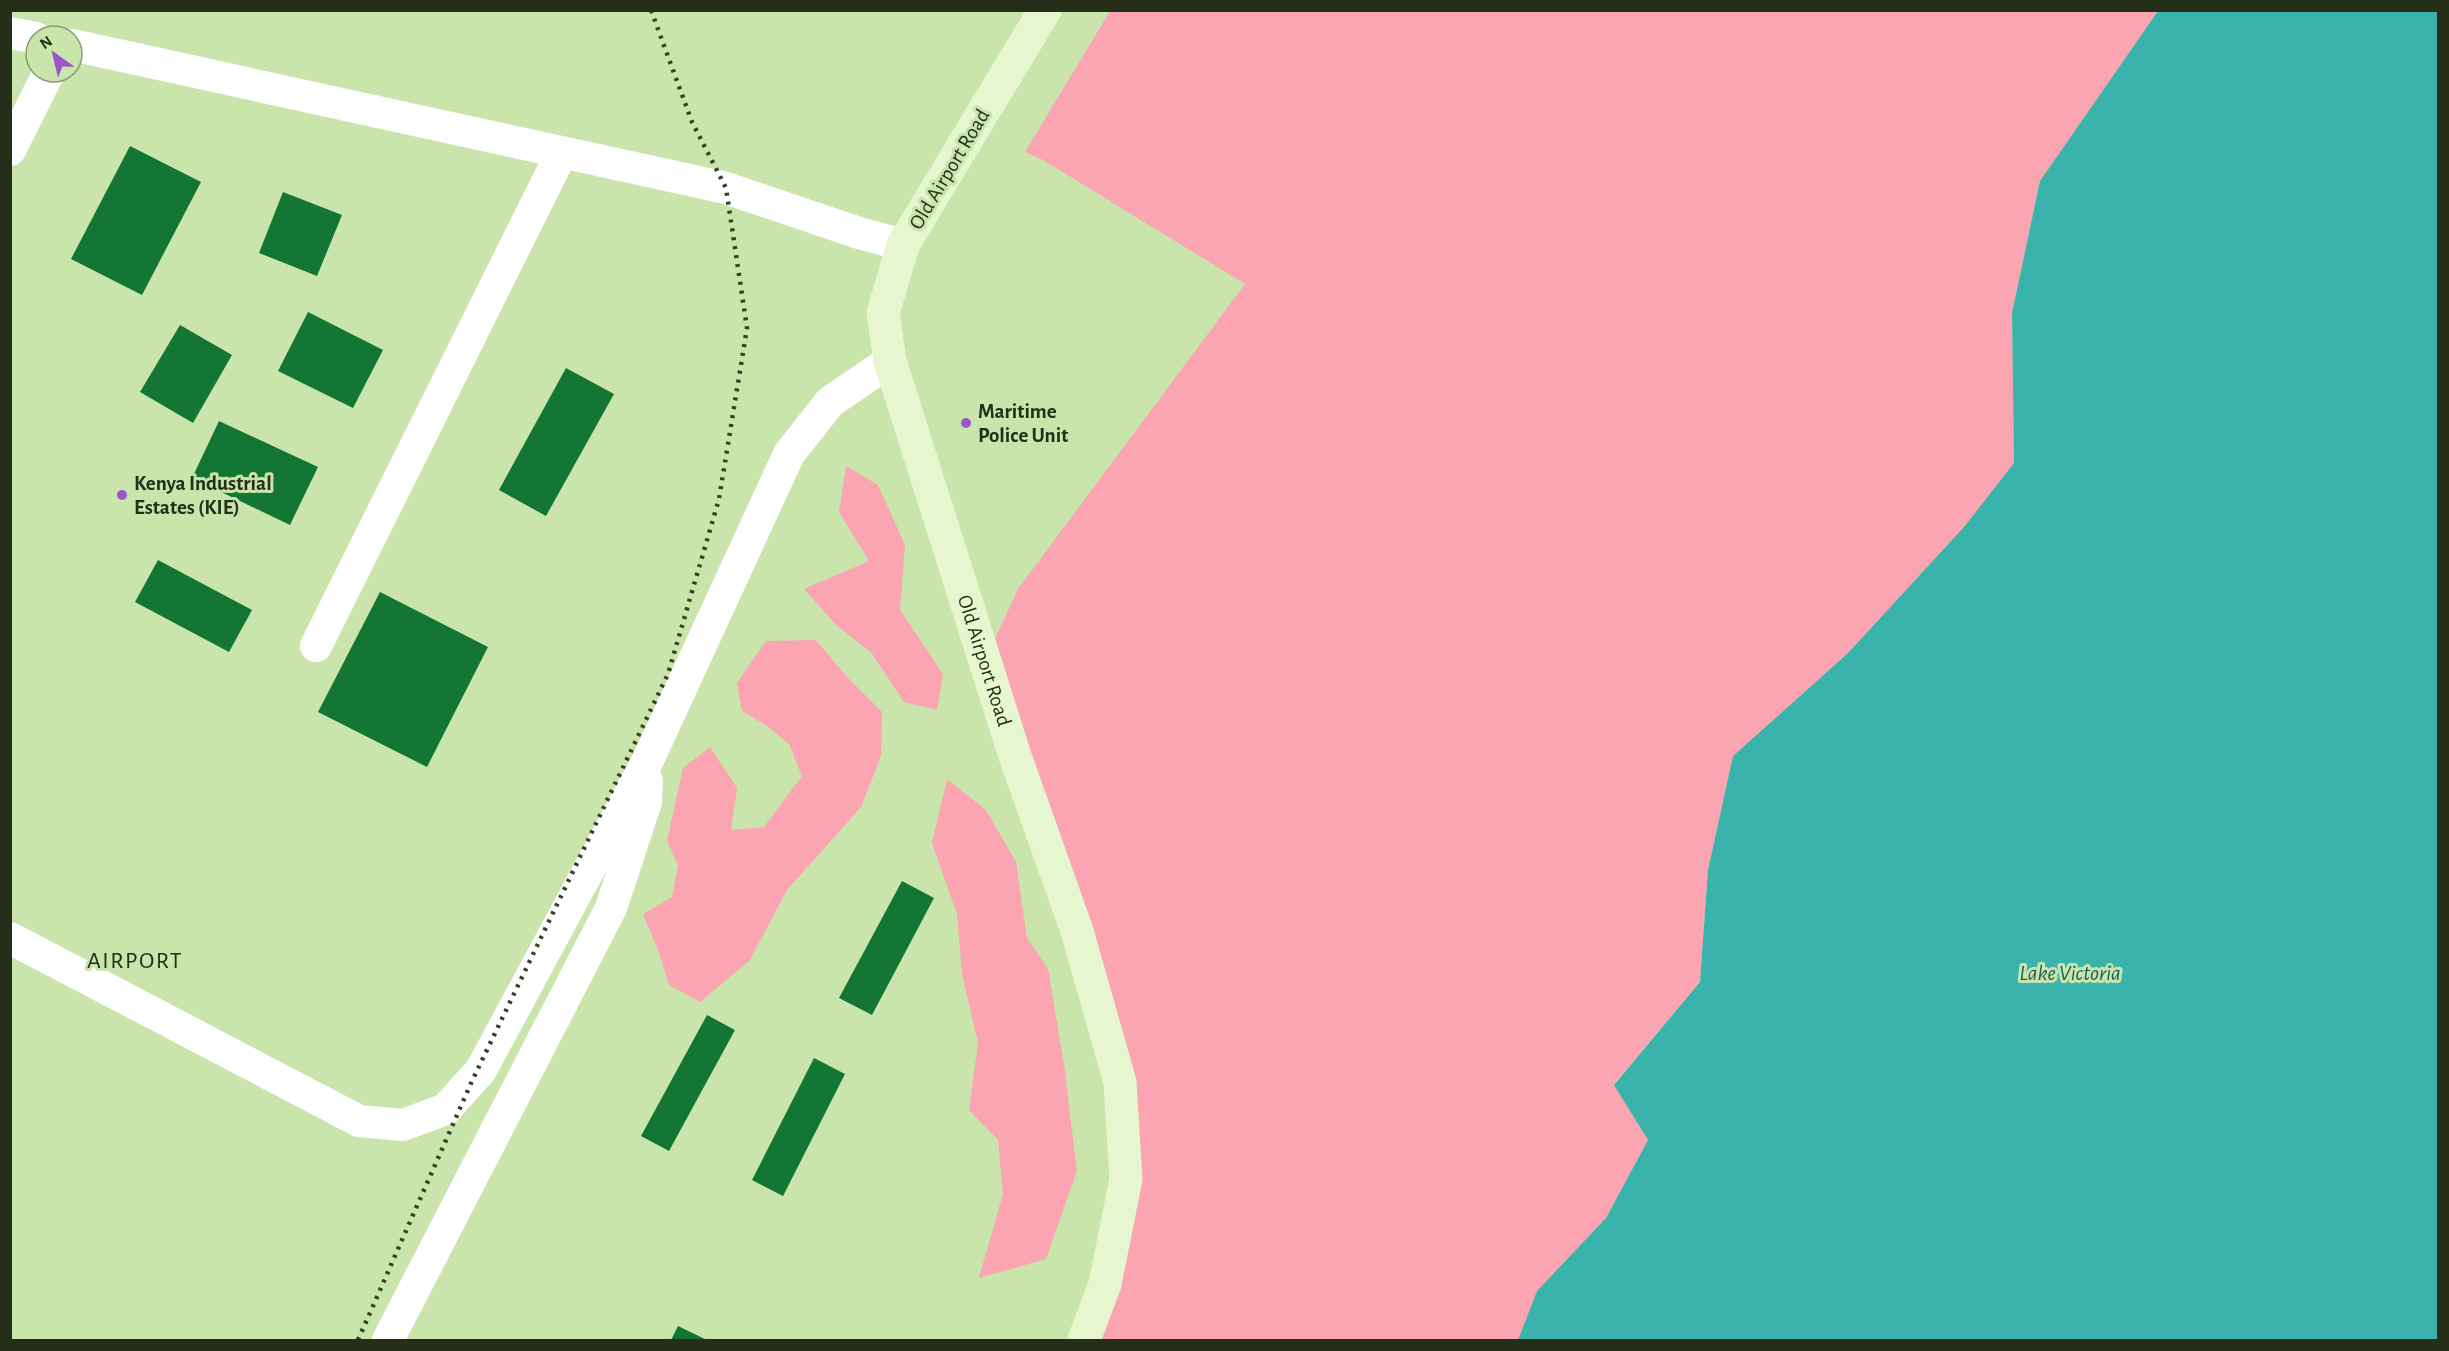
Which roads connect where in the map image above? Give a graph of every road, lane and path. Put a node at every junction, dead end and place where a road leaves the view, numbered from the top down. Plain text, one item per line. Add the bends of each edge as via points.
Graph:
1 (1045, 10) edge
2 (84, 48) edge
3 (43, 84) edge
4 (10, 150) edge
5 (562, 152) junction
6 (903, 245) junction
7 (890, 361) junction
8 (316, 646) dead end
9 (648, 760) junction
10 (10, 938) edge
11 (388, 1341) edge
12 (1084, 1341) edge

1 - 6 main road, Old Airport Road
2 - 5 street
3 - 4 street
5 - 6 street via 726,188
5 - 8 street
6 - 7 main road, Old Airport Road via 884,313
7 - 9 street via 830,402 789,454
7 - 12 main road, Old Airport Road via 1015,756 1077,931 1120,1082 1126,1179 1105,1284
9 - 10 street via 482,1070 446,1109 403,1125 359,1121
9 - 11 street via 646,802 611,908

